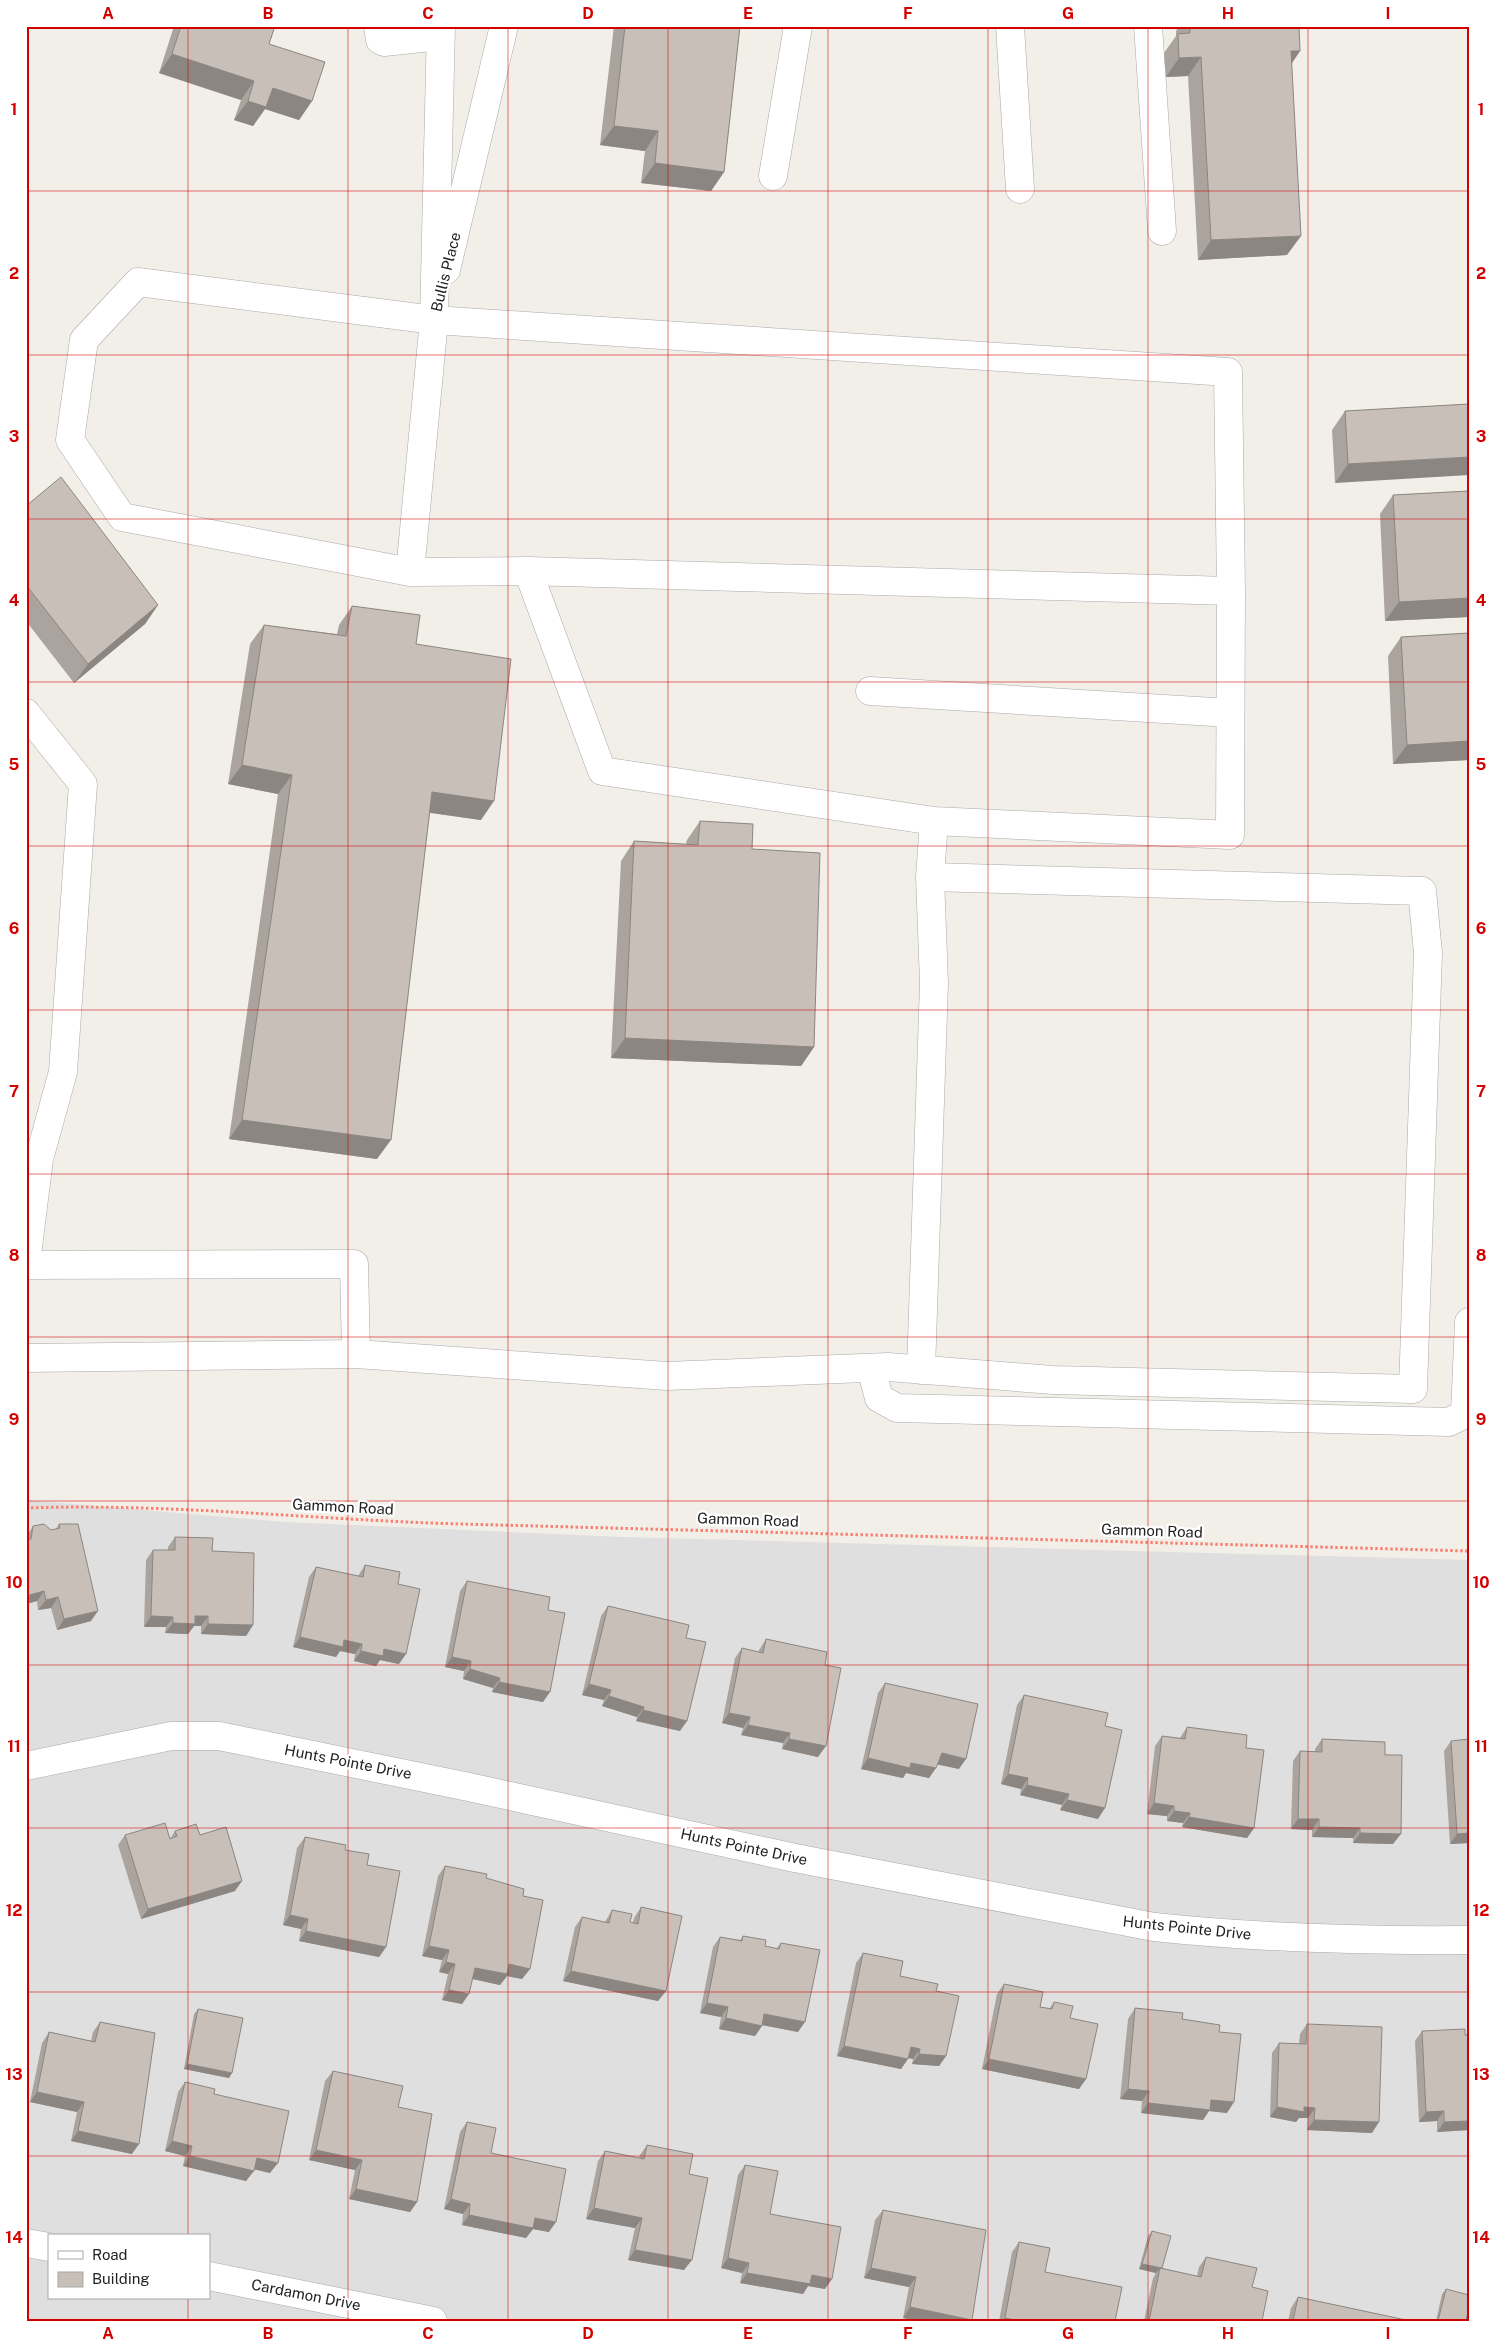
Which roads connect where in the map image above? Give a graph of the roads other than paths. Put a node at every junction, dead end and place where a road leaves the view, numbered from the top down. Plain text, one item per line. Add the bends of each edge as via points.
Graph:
1 (378, 26) edge
2 (504, 26) edge
3 (798, 26) edge
4 (1010, 26) edge
5 (1148, 26) edge
6 (440, 31) edge
7 (773, 176) dead end
8 (1020, 189) dead end
9 (1162, 231) dead end
10 (434, 320) junction
11 (528, 571) junction
12 (410, 572) junction
13 (1231, 591) junction
14 (870, 691) dead end
15 (26, 713) edge
16 (1230, 714) junction
17 (934, 821) junction
18 (930, 877) junction
19 (26, 1264) edge
20 (1469, 1322) edge
21 (356, 1354) junction
22 (26, 1358) edge
23 (872, 1368) junction
24 (921, 1370) junction
25 (1467, 1412) edge
26 (26, 1766) edge
27 (1469, 1940) edge
28 (26, 2244) edge
29 (48, 2248) edge
30 (210, 2276) edge
31 (433, 2321) edge

1 - 6 street via 380,40 384,42
2 - 10 street, Bullis Place
3 - 7 street
4 - 8 street
5 - 9 street
6 - 10 street, Bullis Place
10 - 12 street
10 - 12 street via 138,282 84,340 70,440 122,517
10 - 13 street via 1228,372
11 - 12 street
11 - 13 street
11 - 17 street via 602,772
13 - 16 street
14 - 16 street
15 - 19 street via 84,784 63,1072 39,1160
16 - 17 street via 1230,835
17 - 18 street
18 - 24 street via 934,983
18 - 24 street via 1422,891 1428,953 1413,1389 1053,1380
19 - 21 street via 354,1264
20 - 25 street
21 - 22 street
21 - 23 street via 667,1376
23 - 24 street
23 - 25 street via 879,1398 897,1408 1448,1422
26 - 27 street, Hunts Pointe Drive via 171,1736 219,1736 795,1858 1154,1928 1362,1941
28 - 29 street
30 - 31 street, Cardamon Drive

